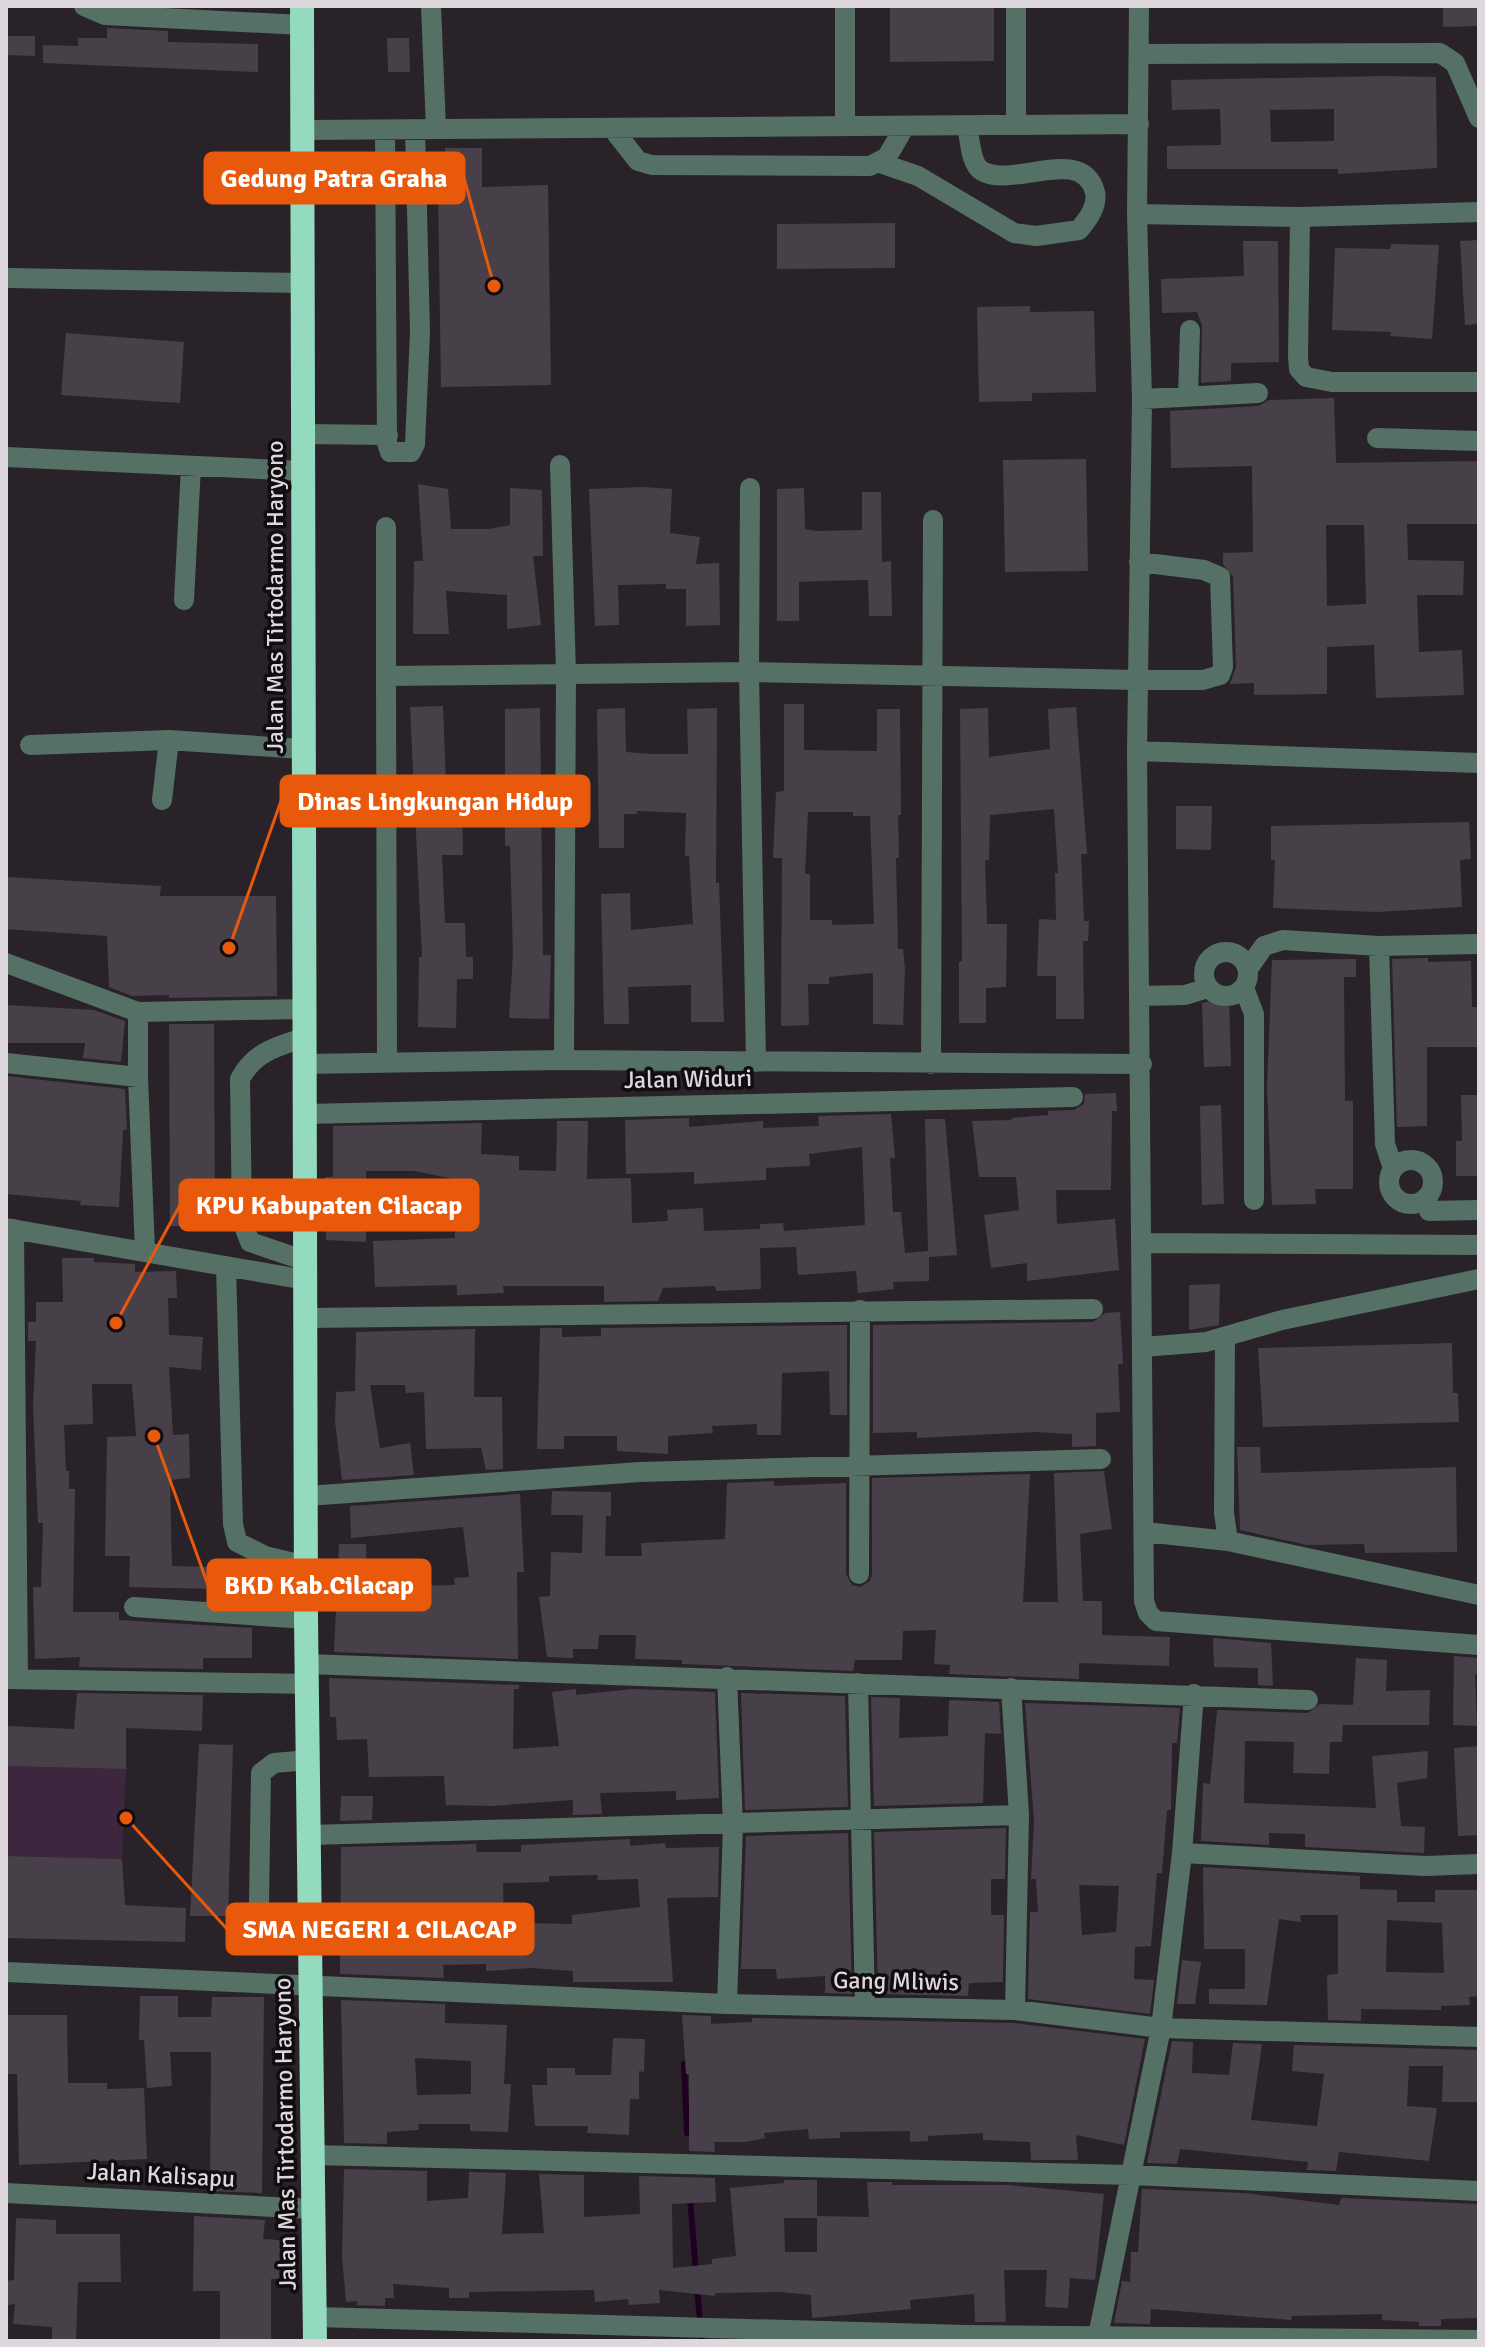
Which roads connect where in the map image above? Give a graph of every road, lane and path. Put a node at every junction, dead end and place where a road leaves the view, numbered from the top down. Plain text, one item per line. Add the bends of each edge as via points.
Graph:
1 (84, 6) edge
2 (431, 6) edge
3 (845, 6) edge
4 (1016, 6) edge
5 (1139, 6) edge
6 (302, 16) edge
7 (1140, 54) junction
8 (1479, 118) edge
9 (1139, 124) junction
10 (967, 125) junction
11 (1016, 125) junction
12 (845, 126) junction
13 (905, 126) junction
14 (612, 128) junction
15 (425, 129) junction
16 (305, 130) junction
17 (385, 130) junction
18 (880, 163) junction
19 (1479, 212) edge
20 (1137, 214) junction
21 (1300, 217) junction
22 (8, 278) dead end
23 (303, 283) junction
24 (1190, 330) dead end
25 (420, 332) junction
26 (387, 334) junction
27 (1479, 382) edge
28 (1258, 393) dead end
29 (1188, 397) junction
30 (1142, 399) junction
31 (303, 434) junction
32 (388, 435) junction
33 (1377, 438) dead end
34 (1479, 441) edge
35 (6, 457) edge
36 (560, 465) dead end
37 (191, 466) junction
38 (302, 471) junction
39 (750, 488) dead end
40 (933, 520) dead end
41 (386, 527) dead end
42 (1139, 562) junction
43 (184, 600) dead end
44 (749, 672) junction
45 (566, 674) junction
46 (386, 676) junction
47 (930, 677) junction
48 (1137, 680) junction
49 (169, 740) junction
50 (30, 745) dead end
51 (302, 749) junction
52 (1137, 751) junction
53 (1479, 763) edge
54 (162, 800) dead end
55 (1479, 944) edge
56 (1379, 946) junction
57 (6, 963) edge
58 (1246, 979) junction
59 (1208, 988) junction
60 (1140, 996) junction
61 (303, 1009) junction
62 (138, 1012) junction
63 (303, 1038) junction
64 (564, 1060) junction
65 (756, 1062) junction
66 (6, 1063) edge
67 (387, 1063) junction
68 (304, 1064) junction
69 (931, 1064) junction
70 (1142, 1064) junction
71 (138, 1077) junction
72 (1073, 1097) dead end
73 (304, 1114) junction
74 (1393, 1168) junction
75 (1254, 1200) dead end
76 (1425, 1206) junction
77 (1479, 1210) edge
78 (10, 1228) edge
79 (1143, 1243) junction
80 (1436, 1245) junction
81 (1479, 1245) edge
82 (145, 1251) junction
83 (226, 1266) junction
84 (306, 1271) junction
85 (1479, 1279) edge
86 (1093, 1309) dead end
87 (860, 1310) junction
88 (306, 1318) junction
89 (1225, 1338) junction
90 (1143, 1347) junction
91 (1101, 1459) dead end
92 (861, 1465) junction
93 (307, 1496) junction
94 (1145, 1532) junction
95 (1228, 1541) junction
96 (306, 1566) junction
97 (859, 1574) dead end
98 (1479, 1595) edge
99 (134, 1607) dead end
100 (306, 1619) junction
101 (1479, 1645) edge
102 (307, 1674) junction
103 (727, 1677) junction
104 (12, 1679) edge
105 (858, 1683) junction
106 (1011, 1688) junction
107 (1194, 1694) junction
108 (1308, 1700) dead end
109 (308, 1760) junction
110 (1019, 1815) junction
111 (863, 1822) junction
112 (733, 1825) junction
113 (310, 1835) junction
114 (1182, 1853) junction
115 (1479, 1864) edge
116 (310, 1932) junction
117 (6, 1972) edge
118 (310, 1987) junction
119 (727, 2004) junction
120 (865, 2006) junction
121 (1015, 2010) junction
122 (1161, 2028) junction
123 (1479, 2037) edge
124 (312, 2155) junction
125 (1132, 2175) junction
126 (1479, 2191) edge
127 (6, 2193) edge
128 (312, 2209) junction
129 (315, 2329) edge
130 (1098, 2338) edge
131 (1479, 2340) edge

1 - 6 street via 105,15
2 - 15 street
3 - 12 street
4 - 11 street
5 - 7 street
6 - 16 highway, Jalan Mas Tirtodarmo Haryono
7 - 8 street via 1440,53 1455,63
7 - 9 street
9 - 11 street
9 - 20 street
10 - 11 street
10 - 13 street
10 - 18 street via 975,165 983,172 1070,169 1083,174 1096,199 1090,217 1079,230 1058,235 1014,233 918,176
12 - 13 street
12 - 14 street
13 - 18 street
14 - 15 street
14 - 18 street via 638,161 652,165
15 - 17 street
15 - 25 street
16 - 17 street
16 - 23 highway, Jalan Mas Tirtodarmo Haryono
17 - 26 street
19 - 21 street
20 - 21 street
20 - 30 street
21 - 27 street via 1298,357 1306,377 1332,382
22 - 23 street
23 - 31 highway, Jalan Mas Tirtodarmo Haryono
24 - 29 street
25 - 26 street
25 - 32 street via 411,452 390,452
26 - 32 street
28 - 29 street
29 - 30 street
30 - 42 street
31 - 32 street
31 - 38 highway, Jalan Mas Tirtodarmo Haryono
33 - 34 street
35 - 37 street
36 - 45 street
37 - 38 street
37 - 43 street
38 - 51 highway, Jalan Mas Tirtodarmo Haryono
39 - 44 street
40 - 47 street
41 - 46 street
42 - 48 street
42 - 48 street via 1220,577 1223,667 1212,679
44 - 45 street
44 - 47 street
44 - 65 street
45 - 46 street
45 - 64 street
46 - 67 street
47 - 48 street
47 - 69 street
48 - 52 street
49 - 50 street
49 - 51 street
49 - 54 street
51 - 61 highway, Jalan Mas Tirtodarmo Haryono
52 - 53 street
52 - 60 street
55 - 56 street
56 - 58 street via 1275,941 1264,946
56 - 74 street via 1385,1144
57 - 62 street
58 - 59 street via 1226,997
58 - 59 street via 1236,954 1216,954 1204,969
58 - 75 street via 1254,1014
59 - 60 street via 1185,995
60 - 70 street
61 - 62 street
61 - 63 highway, Jalan Mas Tirtodarmo Haryono
62 - 71 street
63 - 68 highway, Jalan Mas Tirtodarmo Haryono
63 - 84 street via 249,1062 240,1079 242,1221 250,1242
64 - 65 street
64 - 67 street
65 - 69 street
66 - 71 street
67 - 68 street
68 - 73 highway, Jalan Mas Tirtodarmo Haryono
69 - 70 street
70 - 79 street
71 - 82 street
72 - 73 street, Jalan Widuri
73 - 84 highway, Jalan Mas Tirtodarmo Haryono
74 - 76 street via 1393,1196
74 - 76 street via 1410,1160 1428,1168 1433,1186
76 - 77 street
76 - 80 street
78 - 82 street
78 - 104 street
79 - 80 street
79 - 90 street
80 - 81 street
82 - 83 street
83 - 84 street
83 - 96 street via 237,1542 265,1556
84 - 88 highway, Jalan Mas Tirtodarmo Haryono
85 - 89 street via 1282,1320
86 - 87 street
87 - 88 street
87 - 92 street
88 - 93 highway, Jalan Mas Tirtodarmo Haryono
89 - 90 street
89 - 95 street
90 - 94 street
91 - 92 street
92 - 93 street via 640,1472
92 - 97 street
93 - 96 highway, Jalan Mas Tirtodarmo Haryono
94 - 95 street
94 - 101 street via 1144,1601 1156,1621
95 - 98 street
96 - 100 highway, Jalan Mas Tirtodarmo Haryono
99 - 100 street
100 - 102 highway, Jalan Mas Tirtodarmo Haryono
102 - 103 street
102 - 104 street
102 - 109 highway, Jalan Mas Tirtodarmo Haryono
103 - 105 street
103 - 112 street
105 - 106 street
105 - 111 street
106 - 107 street
106 - 110 street
107 - 108 street
107 - 114 street
109 - 113 highway, Jalan Mas Tirtodarmo Haryono
109 - 116 street via 274,1763 261,1773 259,1904 266,1922
110 - 111 street
110 - 121 street
111 - 112 street
111 - 120 street
112 - 113 street
112 - 119 street
113 - 116 highway, Jalan Mas Tirtodarmo Haryono
114 - 115 street
114 - 122 street
116 - 118 highway, Jalan Mas Tirtodarmo Haryono
117 - 118 street, Gang Mliwis
118 - 119 street, Gang Mliwis
118 - 124 highway, Jalan Mas Tirtodarmo Haryono
119 - 120 street, Gang Mliwis
120 - 121 street, Gang Mliwis
121 - 122 street, Gang Mliwis
122 - 123 street, Gang Mliwis
122 - 125 street
124 - 125 street
124 - 128 highway, Jalan Mas Tirtodarmo Haryono
125 - 126 street
125 - 130 street
127 - 128 street, Jalan Kalisapu
128 - 129 highway, Jalan Mas Tirtodarmo Haryono
129 - 130 street via 714,2328
130 - 131 street

